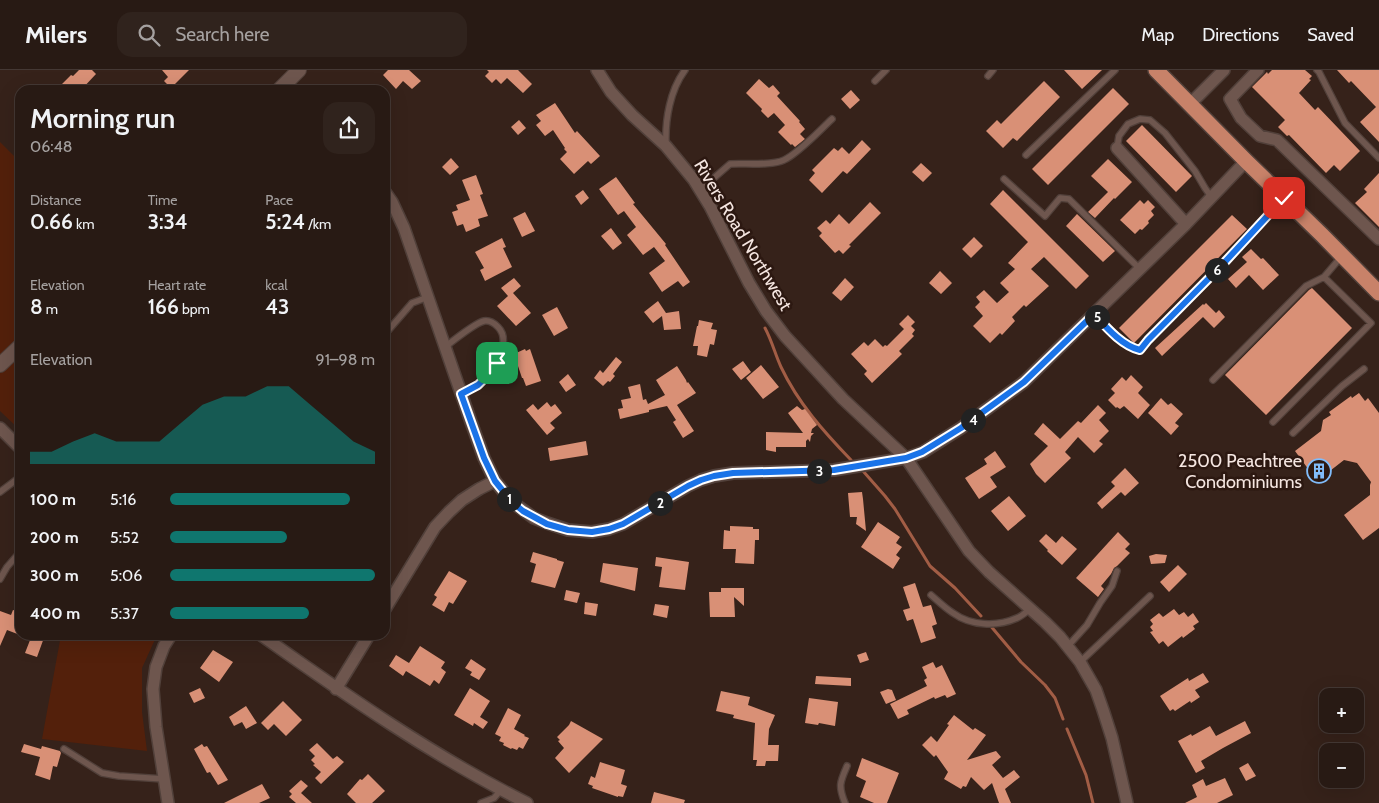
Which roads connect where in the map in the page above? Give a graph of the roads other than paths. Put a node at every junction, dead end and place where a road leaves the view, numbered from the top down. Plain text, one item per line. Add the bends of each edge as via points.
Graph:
1 (299, 70) edge
2 (598, 70) edge
3 (685, 70) edge
4 (886, 70) edge
5 (992, 70) edge
6 (1115, 70) edge
7 (1156, 70) edge
8 (1224, 70) edge
9 (1258, 70) edge
10 (1317, 70) edge
11 (988, 76) dead end
12 (875, 81) dead end
13 (284, 85) edge
14 (1190, 104) junction
15 (832, 119) dead end
16 (666, 146) junction
17 (1118, 148) joint
18 (1026, 156) dead end
19 (1379, 158) edge
20 (1246, 162) junction
21 (1004, 179) dead end
22 (700, 190) junction
23 (1212, 198) junction
24 (1284, 198) junction
25 (390, 203) edge
26 (1186, 224) junction
27 (1379, 239) edge
28 (1343, 256) junction
29 (1140, 270) junction
30 (1324, 276) junction
31 (1379, 293) edge
32 (428, 297) junction
33 (1094, 314) junction
34 (390, 328) edge
35 (445, 347) junction
36 (15, 351) edge
37 (0, 365) edge
38 (1364, 369) dead end
39 (1213, 380) dead end
40 (461, 394) junction
41 (1273, 422) dead end
42 (0, 428) edge
43 (1293, 433) dead end
44 (15, 443) edge
45 (906, 458) junction
46 (15, 481) edge
47 (495, 481) junction
48 (0, 492) edge
49 (15, 558) edge
50 (1117, 571) dead end
51 (0, 579) edge
52 (931, 595) dead end
53 (1150, 596) dead end
54 (390, 602) edge
55 (1030, 608) junction
56 (168, 640) edge
57 (268, 640) edge
58 (366, 640) edge
59 (1068, 646) junction
60 (1080, 662) junction
61 (336, 689) junction
62 (64, 749) dead end
63 (847, 766) dead end
64 (164, 779) junction
65 (502, 790) junction
66 (168, 803) edge
67 (482, 803) edge
68 (527, 803) edge
69 (845, 803) edge
70 (1127, 803) edge

1 - 13 street
2 - 16 street, Rivers Road Northwest via 611,92
3 - 16 lane via 671,100
4 - 12 lane
5 - 11 lane
6 - 18 lane
7 - 14 highway
8 - 14 street
9 - 27 street via 1230,99 1241,118 1260,136 1277,140
10 - 19 lane via 1345,123
14 - 20 highway
15 - 22 lane via 784,161 730,164
16 - 22 street, Rivers Road Northwest
17 - 23 lane via 1119,136 1128,124 1140,119 1150,120 1165,133
17 - 26 street
20 - 23 street
20 - 24 highway
21 - 29 lane via 1045,216 1060,198 1069,199
22 - 45 street, Rivers Road Northwest via 749,283 785,336 843,399
23 - 26 street
24 - 28 highway
24 - 33 lane via 1140,350 1132,349
25 - 32 street via 404,228
26 - 29 street
28 - 30 lane
28 - 31 highway
29 - 33 street
30 - 39 lane via 1306,286
30 - 41 lane via 1371,323
32 - 34 lane via 412,303
32 - 35 street
33 - 45 street via 1024,382 961,428
35 - 40 street
35 - 40 lane via 484,321 492,322 501,330 503,347 497,363 478,385
36 - 37 street
38 - 43 lane
40 - 47 street
42 - 44 street
45 - 47 street via 834,470 714,476 688,486 623,524 592,532 568,530 534,518 512,502
45 - 55 street, Rivers Road Northwest via 969,551
46 - 48 lane
47 - 54 street via 462,500 435,528
49 - 51 lane
50 - 59 lane via 1112,586 1087,625
52 - 55 lane via 953,614 980,624 1004,623 1019,618
53 - 60 lane
55 - 59 street, Rivers Road Northwest
56 - 64 street via 156,667 153,689
57 - 61 street
58 - 61 street
59 - 60 street, Rivers Road Northwest
60 - 70 street, Rivers Road Northwest via 1103,710
61 - 65 street via 403,733
62 - 64 lane via 102,773
63 - 69 lane via 840,790
64 - 66 street
65 - 67 lane
65 - 68 street

